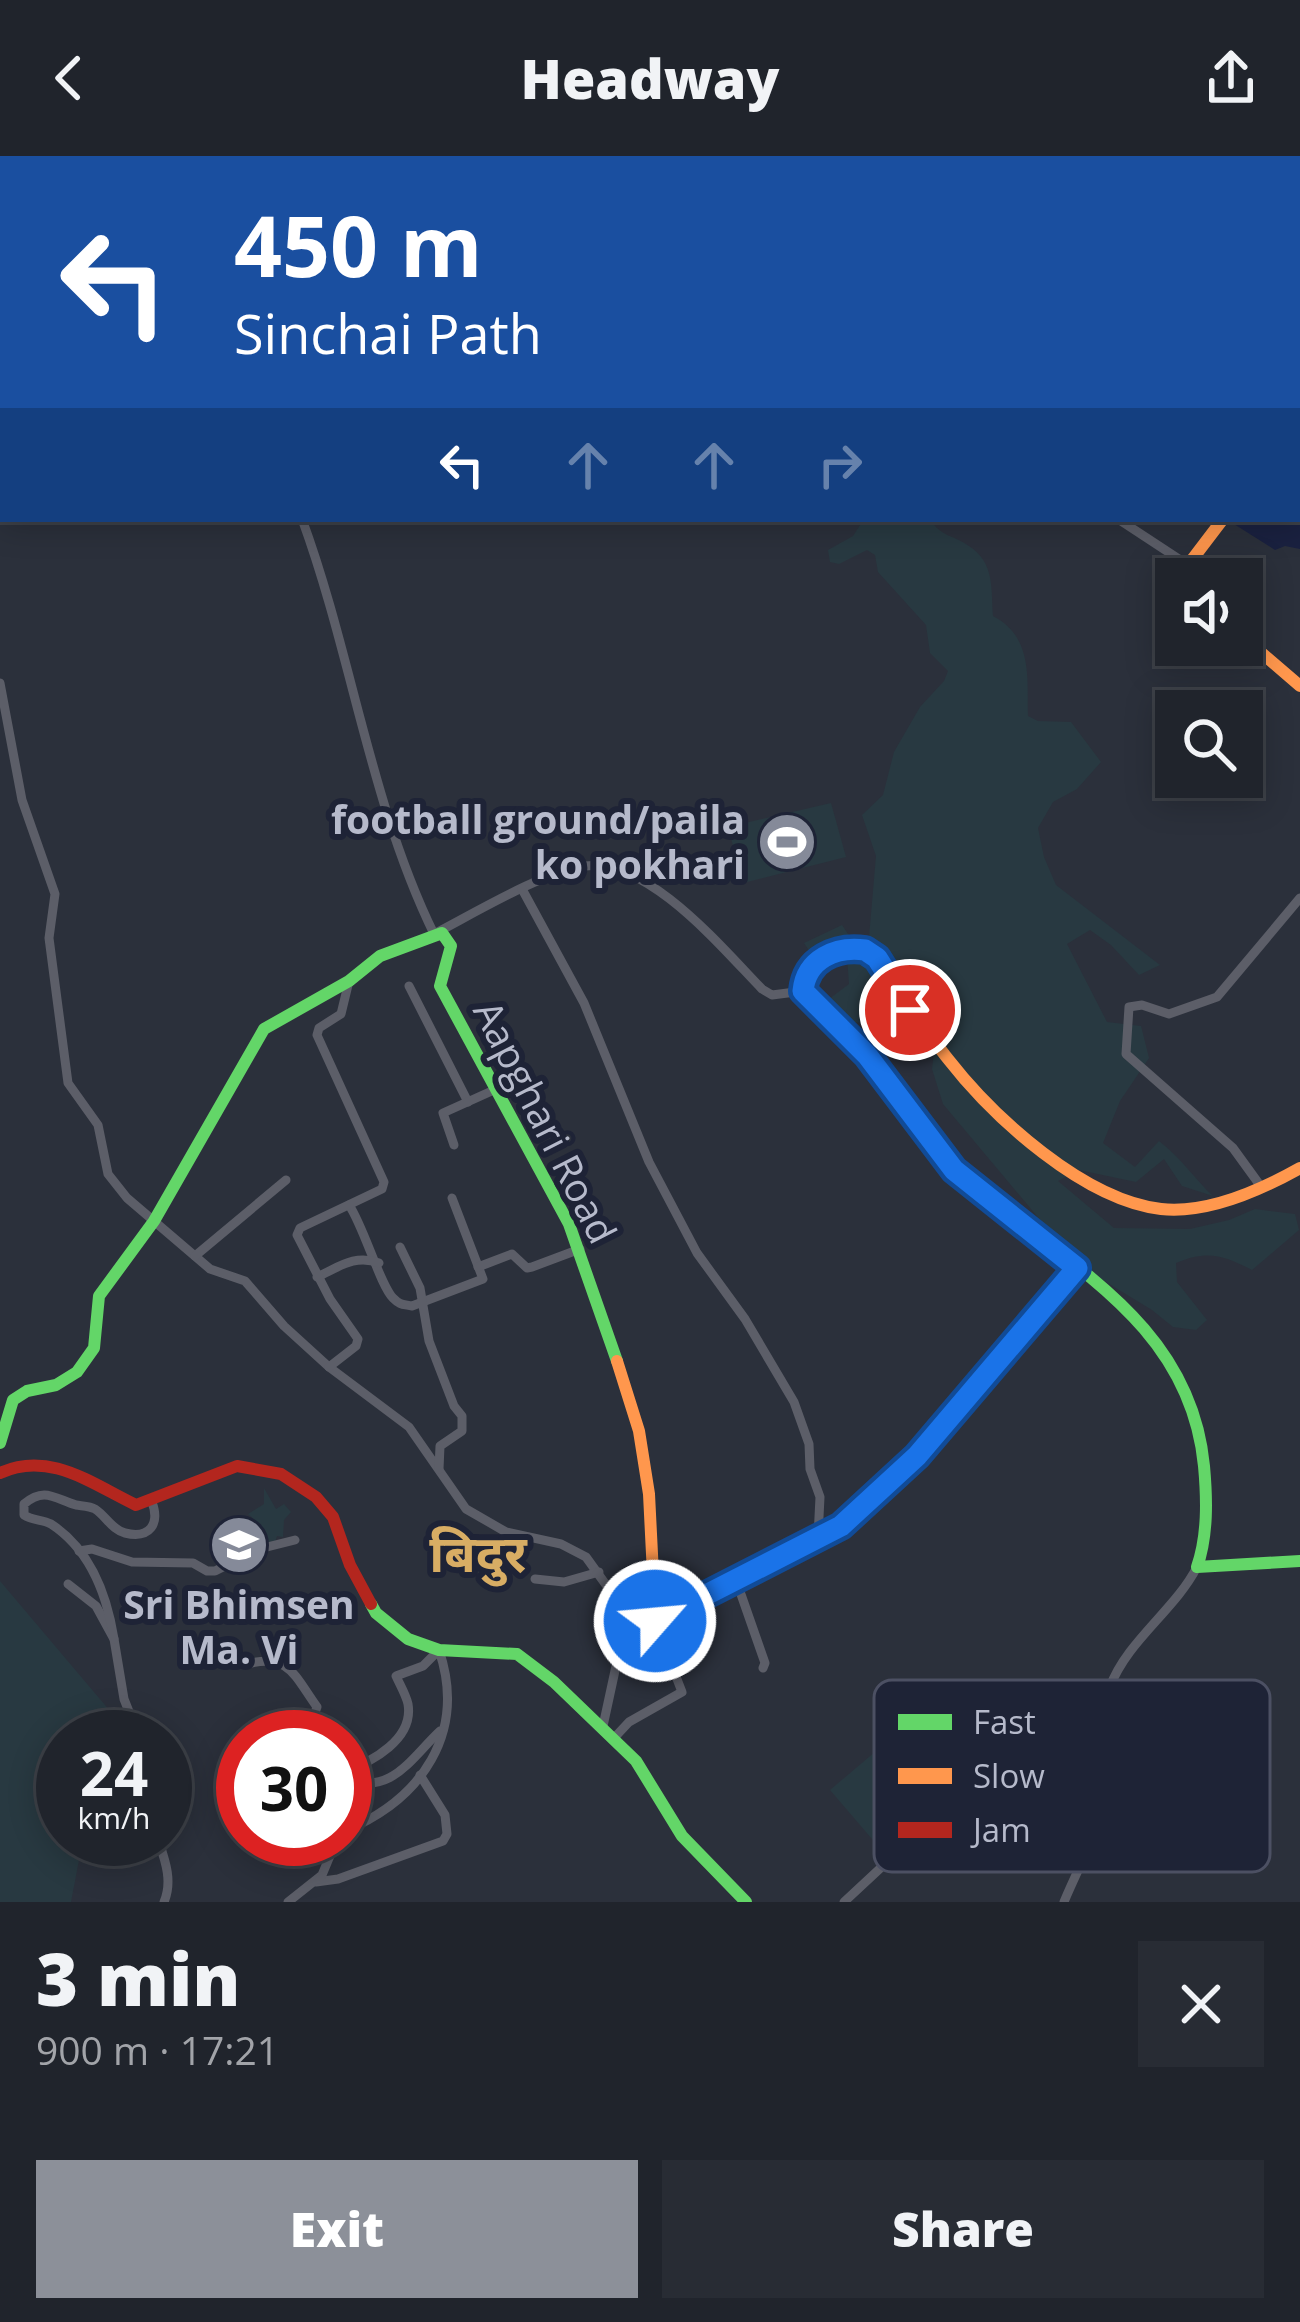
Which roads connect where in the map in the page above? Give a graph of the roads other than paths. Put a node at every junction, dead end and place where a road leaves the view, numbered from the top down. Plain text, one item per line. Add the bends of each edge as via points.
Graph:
1 (303, 522) edge
2 (1123, 522) edge
3 (1221, 522) edge
4 (1177, 558) edge
5 (1192, 558) edge
6 (1263, 654) edge
7 (0, 683) edge
8 (1300, 686) edge
9 (522, 889) junction
10 (1300, 898) edge
11 (434, 934) junction
12 (349, 981) junction
13 (409, 986) dead end
14 (803, 991) junction
15 (494, 1090) junction
16 (468, 1102) junction
17 (454, 1145) dead end
18 (1300, 1168) edge
19 (286, 1180) dead end
20 (1263, 1190) junction
21 (452, 1198) dead end
22 (349, 1204) junction
23 (154, 1221) junction
24 (400, 1247) dead end
25 (580, 1249) junction
26 (195, 1256) junction
27 (379, 1264) junction
28 (478, 1267) junction
29 (1077, 1268) junction
30 (317, 1277) junction
31 (424, 1302) junction
32 (329, 1367) junction
33 (0, 1443) edge
34 (440, 1469) junction
35 (0, 1473) edge
36 (152, 1502) junction
37 (818, 1537) junction
38 (295, 1540) dead end
39 (79, 1551) junction
40 (1300, 1561) edge
41 (1197, 1567) junction
42 (599, 1572) junction
43 (535, 1580) dead end
44 (736, 1580) junction
45 (68, 1584) dead end
46 (655, 1621) junction
47 (621, 1622) junction
48 (114, 1639) junction
49 (439, 1650) junction
50 (247, 1664) dead end
51 (763, 1668) dead end
52 (1114, 1680) edge
53 (128, 1710) edge
54 (316, 1710) edge
55 (603, 1726) junction
56 (444, 1727) junction
57 (615, 1737) junction
58 (372, 1758) edge
59 (420, 1775) junction
60 (372, 1784) edge
61 (372, 1817) edge
62 (166, 1866) edge
63 (324, 1866) edge
64 (876, 1872) edge
65 (1076, 1872) edge
66 (316, 1882) junction
67 (164, 1902) edge
68 (288, 1902) edge
69 (746, 1902) edge
70 (844, 1902) edge
71 (1064, 1902) edge

1 - 11 street via 386,813
2 - 4 street
3 - 5 street
6 - 8 street
7 - 23 street via 22,800 55,894 49,938 68,1083 98,1125 108,1174
9 - 11 street
9 - 14 street via 584,866 635,874 772,995
9 - 37 street via 584,1003 649,1162 697,1253 794,1402 820,1497
10 - 20 street via 1217,998 1169,1014 1129,1006 1125,1026 1126,1054 1233,1148
11 - 12 street via 380,956
11 - 15 street, Aapghari Road via 450,940 452,952 440,986
12 - 22 street via 341,1014 317,1034 384,1182
12 - 23 street via 264,1029
13 - 16 street
14 - 20 street via 812,965 826,954 865,950 990,1109 1068,1168 1168,1210
14 - 29 street via 867,1055 954,1170
15 - 16 street
15 - 25 street, Aapghari Road
16 - 17 street via 443,1113
18 - 20 street
19 - 26 street
21 - 28 street
22 - 27 street
22 - 30 street via 300,1228
23 - 26 street
23 - 33 street via 99,1295 94,1348 77,1372 13,1400
24 - 31 street
25 - 28 street via 527,1268 512,1254
25 - 46 street, Aapghari Road via 639,1431
26 - 32 street via 244,1280
27 - 30 street via 351,1260
27 - 31 street via 394,1299
28 - 31 street via 483,1279
29 - 37 street via 917,1456 841,1526
29 - 41 street via 1154,1335 1190,1391 1207,1467
30 - 32 street via 358,1339
31 - 34 street via 429,1342 463,1424 440,1446
32 - 34 street via 409,1427
34 - 42 street via 480,1520 578,1549
35 - 36 street via 40,1463 136,1505
36 - 39 street via 155,1526 132,1534 94,1508 51,1494 24,1504 24,1515 50,1524
36 - 49 street via 237,1466 281,1474 332,1517 376,1613 408,1639
37 - 44 street
38 - 39 street via 215,1571
39 - 48 street via 107,1600
40 - 41 street
41 - 52 street
42 - 43 street
42 - 47 street
44 - 46 street
44 - 51 street
45 - 48 street via 96,1606
46 - 47 street via 648,1604
46 - 57 street via 682,1692
47 - 55 street
48 - 53 street
49 - 55 street via 517,1654
49 - 56 street via 451,1695
49 - 58 street via 397,1676 408,1705 402,1732
50 - 54 street via 282,1661
55 - 57 street
56 - 59 street
56 - 60 street via 404,1771
57 - 69 street via 682,1836
59 - 61 street
59 - 66 street via 445,1815 442,1841
62 - 67 street
63 - 66 street
64 - 70 street
65 - 71 street
66 - 68 street

